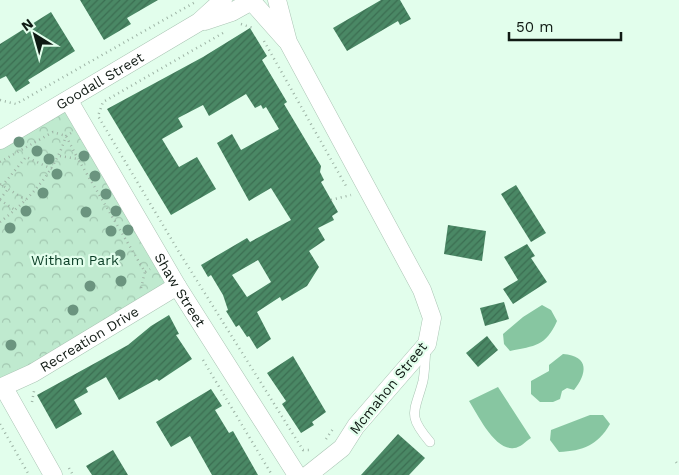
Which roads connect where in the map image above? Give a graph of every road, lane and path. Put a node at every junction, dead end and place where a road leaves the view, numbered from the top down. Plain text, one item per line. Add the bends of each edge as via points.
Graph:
1 (198, 0) edge
2 (223, 0) edge
3 (277, 0) edge
4 (256, 2) edge
5 (200, 22) junction
6 (233, 28) dead end
7 (257, 29) dead end
8 (226, 32) dead end
9 (262, 37) dead end
10 (288, 42) junction
11 (0, 100) edge
12 (69, 101) junction
13 (83, 126) junction
14 (66, 136) junction
15 (0, 140) edge
16 (24, 149) junction
17 (60, 156) junction
18 (26, 157) junction
19 (78, 159) junction
20 (0, 162) edge
21 (52, 169) junction
22 (1, 185) edge
23 (8, 189) junction
24 (351, 195) junction
25 (0, 199) edge
26 (26, 200) junction
27 (331, 200) dead end
28 (354, 200) dead end
29 (15, 210) junction
30 (0, 222) edge
31 (163, 261) junction
32 (178, 286) junction
33 (427, 344) junction
34 (199, 354) dead end
35 (35, 387) dead end
36 (2, 388) edge
37 (36, 409) dead end
38 (338, 422) dead end
39 (0, 424) edge
40 (430, 442) dead end
41 (322, 445) dead end
42 (317, 450) dead end
43 (676, 462) dead end
44 (679, 466) edge
45 (60, 471) edge
46 (29, 475) edge
47 (73, 475) edge
48 (272, 475) edge
49 (297, 475) edge
50 (308, 475) edge

1 - 11 path via 16,104
2 - 5 street, Goodall Street
3 - 10 street
4 - 5 street, Goodall Street
4 - 10 street
5 - 12 street, Goodall Street
6 - 7 path via 240,24
8 - 42 path via 103,102 98,116 303,450
9 - 24 path
10 - 33 street, Mcmahon Street via 422,290 432,318
12 - 13 street, Shaw Street
12 - 15 street, Goodall Street
13 - 14 path
13 - 31 street, Shaw Street
14 - 16 path via 53,132
14 - 17 path
14 - 19 path
16 - 18 path
16 - 20 path
17 - 19 path
17 - 21 path
18 - 21 path
18 - 22 path
19 - 31 path via 145,272
21 - 26 path
22 - 23 path
23 - 25 path
23 - 26 path
24 - 27 path
24 - 28 path
25 - 29 path
26 - 29 path
29 - 30 path
31 - 32 street, Shaw Street
32 - 36 street, Recreation Drive via 32,374
32 - 49 street, Shaw Street
33 - 40 lane via 414,415
33 - 50 street, Mcmahon Street via 356,426 342,448
34 - 48 path
35 - 37 path via 31,401
36 - 45 street
38 - 41 path
39 - 46 path
43 - 44 path
45 - 47 path

